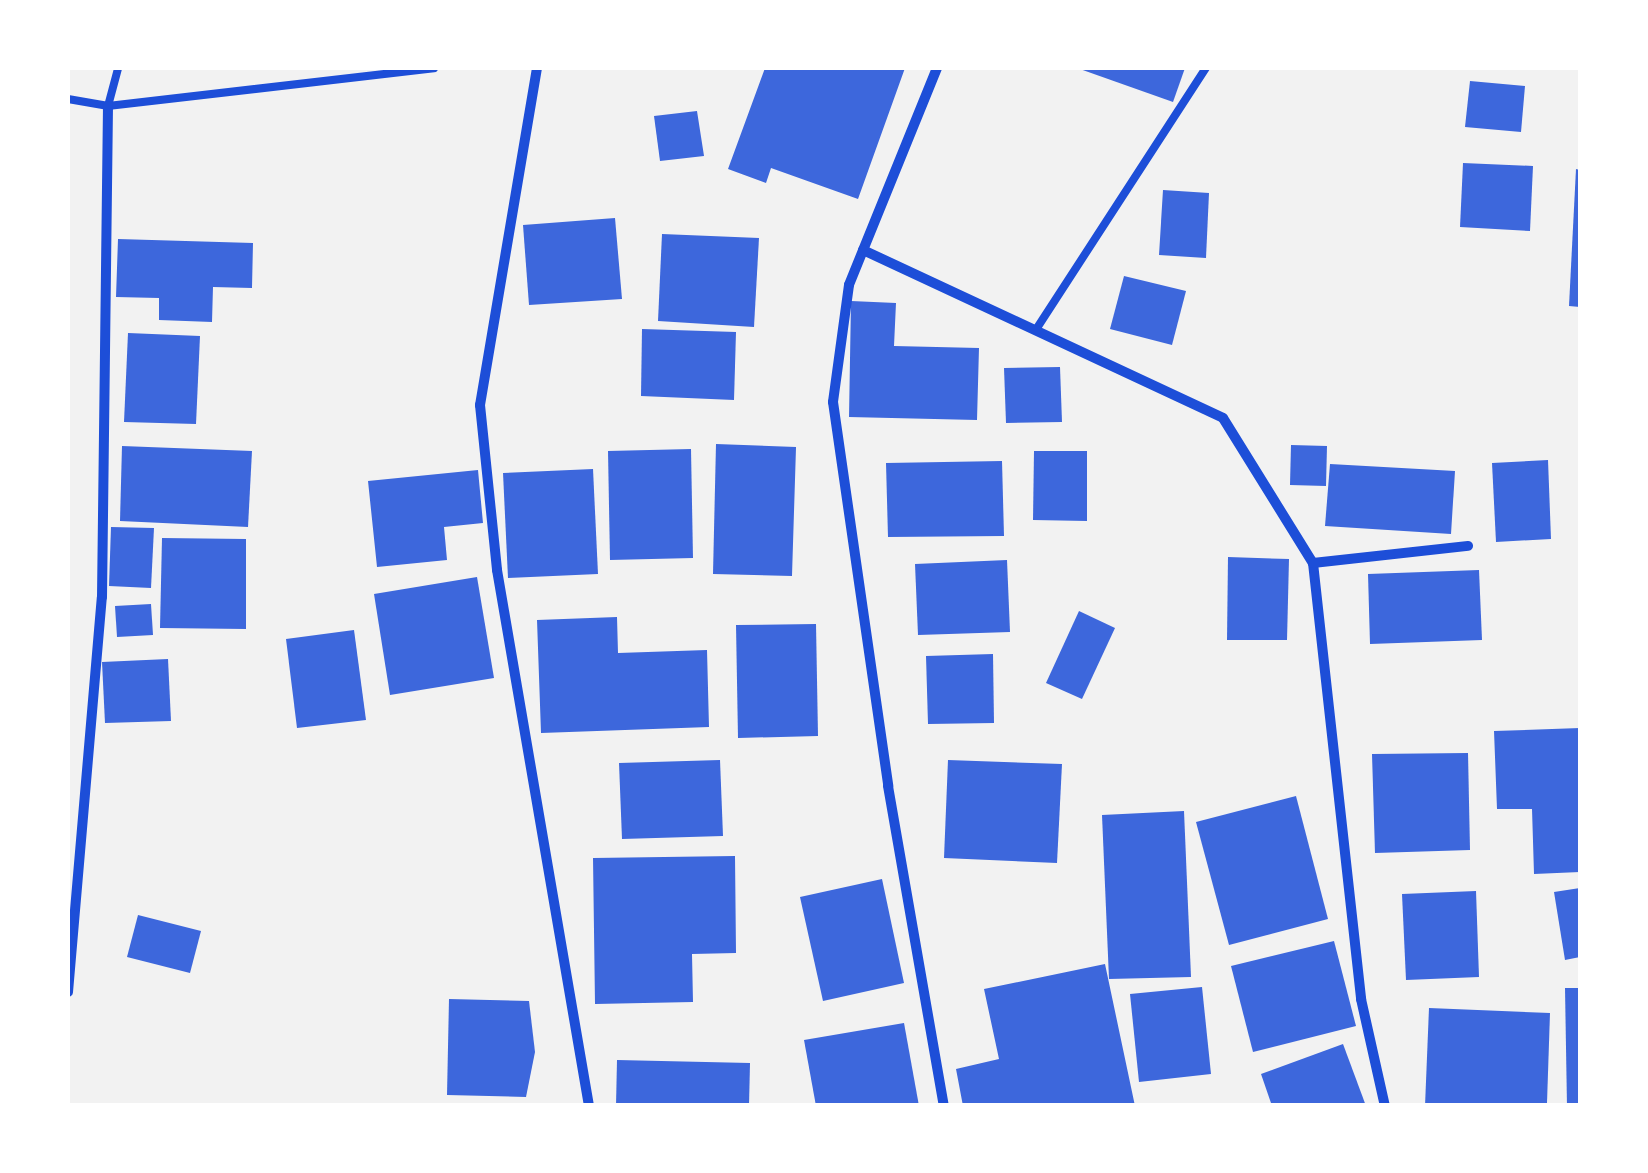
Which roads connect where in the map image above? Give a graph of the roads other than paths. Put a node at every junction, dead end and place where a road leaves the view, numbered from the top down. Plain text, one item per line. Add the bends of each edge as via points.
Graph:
1 (118, 68) edge
2 (434, 68) edge
3 (537, 68) edge
4 (937, 68) edge
5 (1206, 68) edge
6 (68, 99) edge
7 (108, 106) junction
8 (863, 250) junction
9 (1036, 328) junction
10 (1468, 546) dead end
11 (1313, 563) junction
12 (68, 992) edge
13 (590, 1106) edge
14 (944, 1106) edge
15 (1385, 1106) edge

1 - 7 lane
2 - 7 lane
3 - 13 street via 480,405 497,570
4 - 8 street
5 - 9 lane
6 - 7 lane
7 - 12 street via 102,597
8 - 9 street
8 - 14 street via 848,285 833,402 888,786
9 - 11 street via 1223,418
10 - 11 street
11 - 15 street via 1362,999

